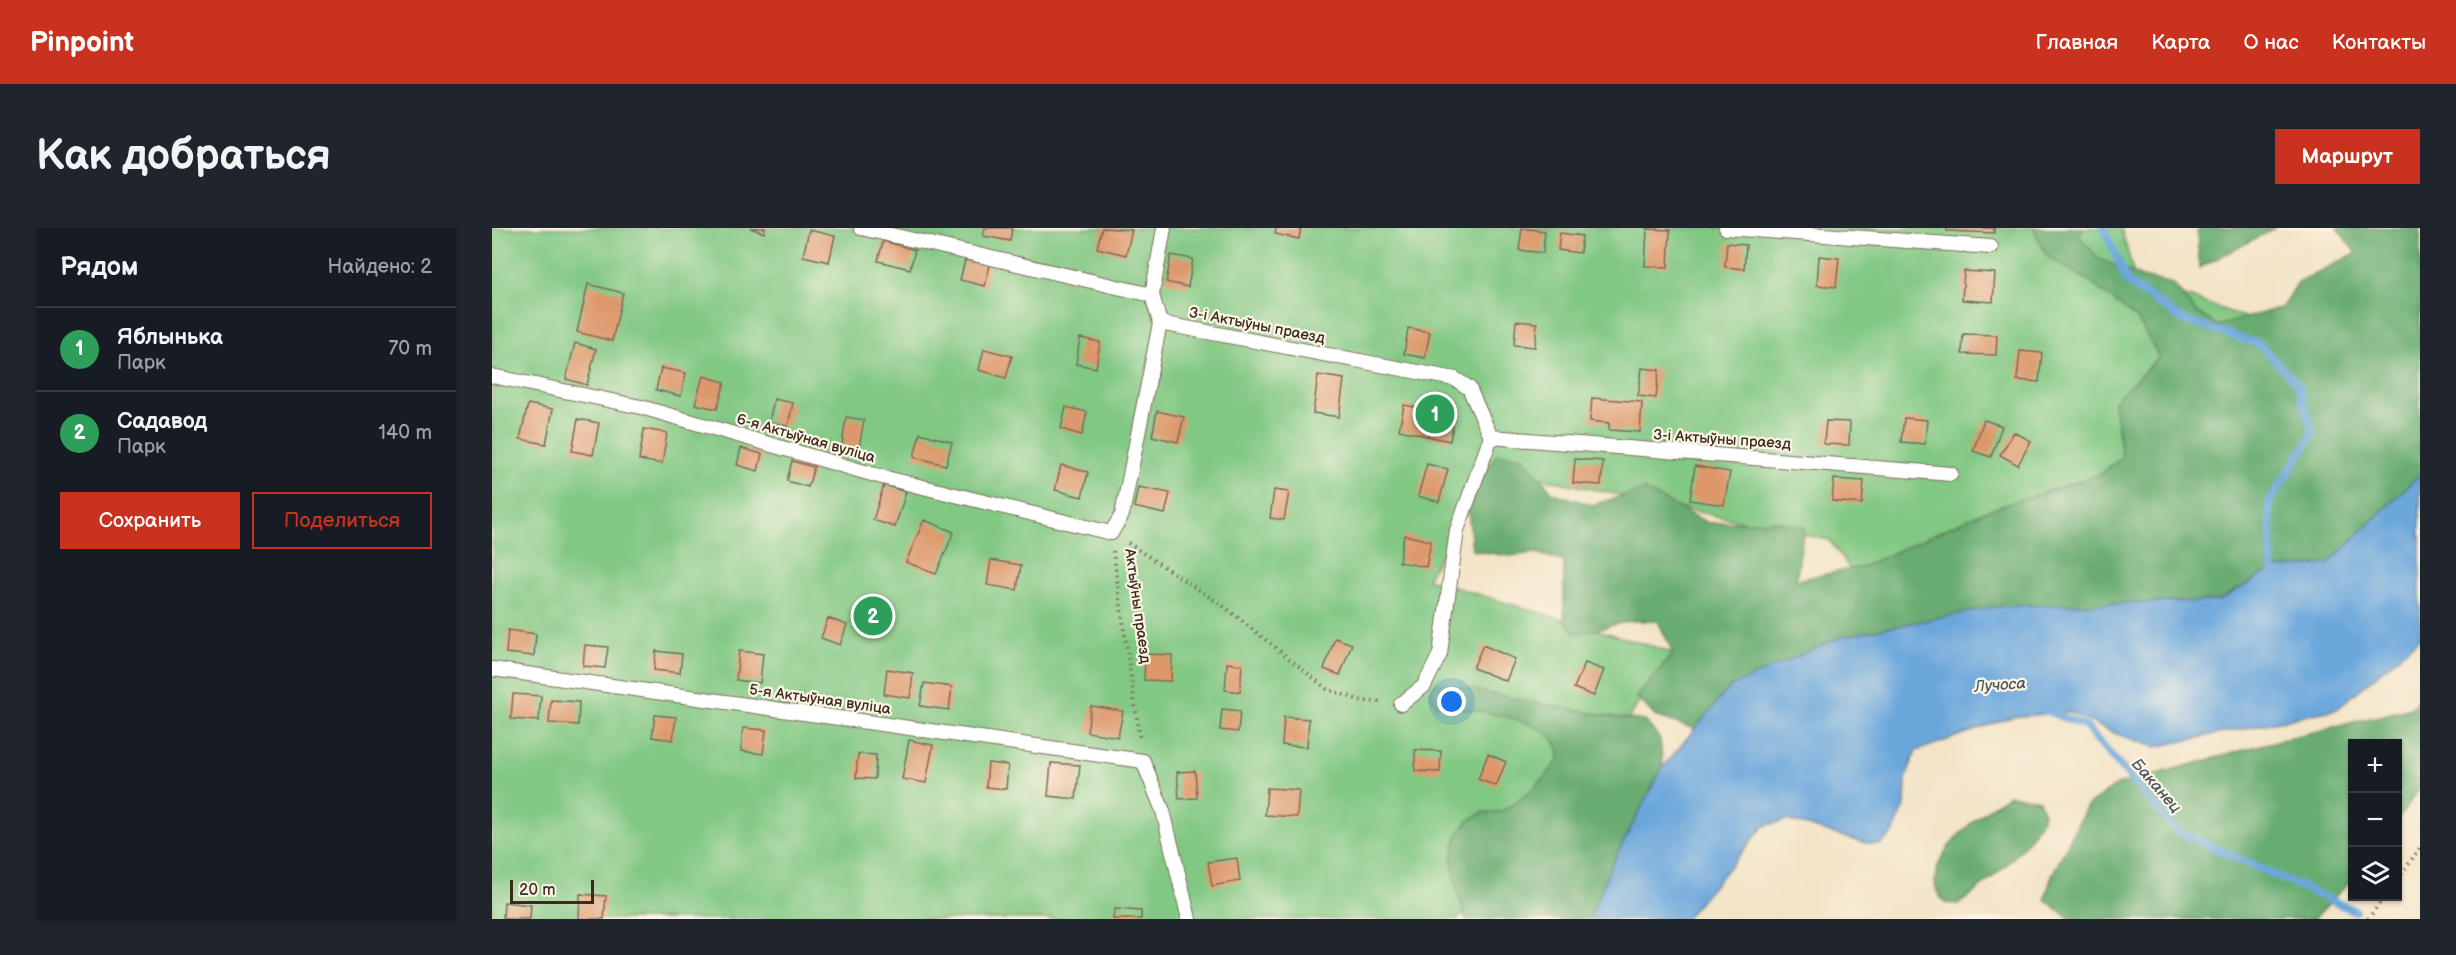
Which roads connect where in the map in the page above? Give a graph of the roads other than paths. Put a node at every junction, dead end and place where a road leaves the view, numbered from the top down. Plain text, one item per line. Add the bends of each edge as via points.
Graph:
1 (861, 228) edge
2 (1164, 228) edge
3 (1726, 228) edge
4 (1991, 247) dead end
5 (1152, 295) junction
6 (1160, 323) junction
7 (492, 376) edge
8 (1491, 437) junction
9 (1951, 474) dead end
10 (1111, 533) joint
11 (492, 669) edge
12 (1401, 704) road end
13 (1189, 919) edge

1 - 5 lane
2 - 5 lane, Актыўны праезд
3 - 4 lane
5 - 6 lane, Актыўны праезд
6 - 8 lane, 3-і Актыўны праезд via 1455,379 1469,388
6 - 10 lane, Актыўны праезд via 1122,515
7 - 10 lane, 6-я Актыўная вуліца via 642,407 882,477
8 - 9 lane, 3-і Актыўны праезд
8 - 12 lane via 1458,530 1440,654 1424,686
11 - 13 lane, 5-я Актыўная вуліца via 1143,761 1163,812

